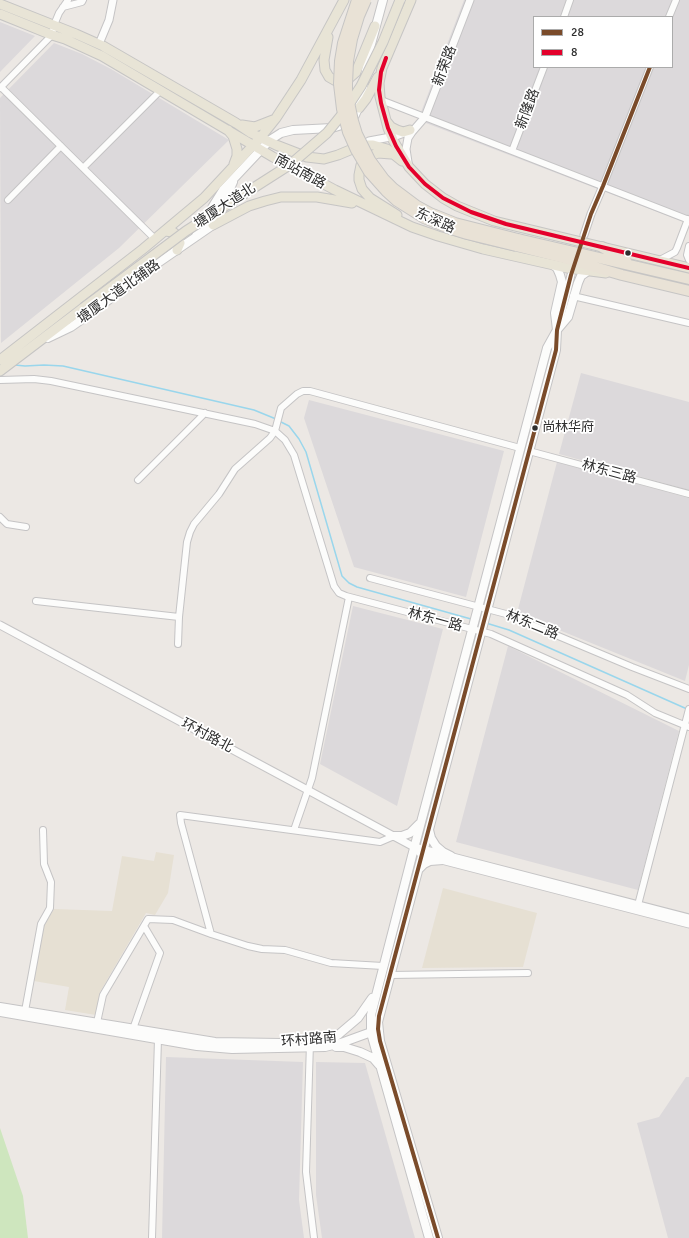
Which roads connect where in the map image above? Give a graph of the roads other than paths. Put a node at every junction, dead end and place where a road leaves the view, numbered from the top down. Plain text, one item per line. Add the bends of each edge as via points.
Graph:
1 (68, 0) edge
2 (83, 0) edge
3 (113, 0) edge
4 (344, 0) edge
5 (358, 0) edge
6 (366, 0) edge
7 (383, 0) edge
8 (400, 0) edge
9 (411, 0) edge
10 (470, 0) edge
11 (570, 0) edge
12 (676, 0) edge
13 (0, 4) edge
14 (63, 7) junction
15 (0, 14) edge
16 (564, 16) edge
17 (669, 16) edge
18 (54, 25) junction
19 (375, 26) junction
20 (329, 29) junction
21 (52, 35) junction
22 (99, 44) junction
23 (382, 68) junction
24 (544, 68) edge
25 (650, 68) edge
26 (1, 87) edge
27 (161, 90) junction
28 (381, 100) junction
29 (359, 108) junction
30 (425, 117) junction
31 (276, 118) junction
32 (385, 119) junction
33 (236, 123) junction
34 (227, 129) junction
35 (412, 129) junction
36 (392, 137) junction
37 (260, 143) junction
38 (362, 145) junction
39 (61, 146) junction
40 (512, 151) junction
41 (398, 157) junction
42 (409, 166) junction
43 (232, 167) junction
44 (83, 168) junction
45 (236, 176) junction
46 (603, 186) junction
47 (8, 200) dead end
48 (383, 214) junction
49 (689, 219) edge
50 (213, 225) junction
51 (165, 232) junction
52 (584, 235) dead end
53 (196, 236) junction
54 (438, 236) junction
55 (155, 239) junction
56 (517, 242) junction
57 (689, 246) edge
58 (602, 247) junction
59 (177, 250) junction
60 (689, 260) edge
61 (658, 261) junction
62 (553, 265) junction
63 (639, 268) junction
64 (689, 268) edge
65 (588, 271) junction
66 (571, 275) dead end
67 (622, 275) junction
68 (689, 279) edge
69 (689, 291) edge
70 (573, 296) junction
71 (689, 323) edge
72 (557, 330) junction
73 (36, 344) junction
74 (2, 366) edge
75 (0, 380) edge
76 (205, 413) junction
77 (275, 431) junction
78 (520, 448) junction
79 (529, 450) junction
80 (138, 480) dead end
81 (689, 494) edge
82 (0, 517) edge
83 (26, 527) dead end
84 (370, 578) dead end
85 (349, 597) junction
86 (36, 601) dead end
87 (477, 609) junction
88 (486, 612) junction
89 (179, 617) junction
90 (0, 625) edge
91 (473, 626) junction
92 (482, 629) junction
93 (178, 644) dead end
94 (689, 689) edge
95 (689, 710) edge
96 (687, 726) edge
97 (308, 790) junction
98 (421, 822) junction
99 (43, 830) dead end
100 (294, 830) junction
101 (429, 830) junction
102 (394, 836) junction
103 (414, 847) junction
104 (423, 852) junction
105 (451, 856) junction
106 (443, 860) junction
107 (418, 872) junction
108 (638, 905) junction
109 (689, 918) edge
110 (689, 924) edge
111 (144, 926) junction
112 (211, 934) junction
113 (383, 966) junction
114 (528, 972) dead end
115 (390, 975) junction
116 (378, 986) junction
117 (0, 1006) edge
118 (25, 1011) junction
119 (0, 1012) edge
120 (96, 1026) junction
121 (133, 1029) junction
122 (373, 1030) junction
123 (158, 1039) junction
124 (325, 1044) junction
125 (310, 1046) junction
126 (381, 1068) junction
127 (152, 1238) edge
128 (314, 1238) edge
129 (429, 1238) edge
130 (438, 1238) edge

1 - 14 street
2 - 14 street
3 - 22 street
4 - 20 main road, 塘厦大道北
5 - 56 highway, 东深路, bridge via 344,43 339,84 348,132 369,172 397,201 424,218 462,232
6 - 56 highway, 东深路, bridge via 352,39 347,93 352,122 370,160 393,188 417,206 455,223
7 - 19 main road
8 - 73 main road, 塘厦大道北, bridge via 361,86 327,132 291,164 186,231
9 - 23 main road
10 - 30 street, 新荣路
11 - 16 street
12 - 17 street
13 - 18 main road, 南站南路
14 - 18 street
15 - 21 main road, 南站南路
18 - 21 street
18 - 22 main road, 南站南路
19 - 20 main road via 356,72 348,79 340,81 329,77 325,70
19 - 29 main road
20 - 31 main road, 塘厦大道北
21 - 26 street
21 - 27 main road, 南站南路 via 102,56
22 - 33 main road, 南站南路
23 - 28 main road via 379,90
23 - 29 main road
24 - 40 street, 新隆路
25 - 46 street
26 - 39 street
27 - 34 main road, 南站南路
27 - 44 street
28 - 30 street
28 - 32 main road
29 - 37 main road, 塘厦大道北辅路 via 350,120 339,126 286,131
30 - 35 street, 新荣路
30 - 40 street
31 - 33 main road via 255,127
31 - 37 main road, 塘厦大道北
32 - 35 main road via 396,130 403,132
32 - 36 main road
33 - 37 main road, 南站南路
34 - 37 main road, 南站南路
34 - 43 main road via 233,136 237,149
35 - 36 street
35 - 42 street via 406,144
36 - 38 street via 369,141
36 - 42 main road
37 - 38 main road, 南站南路 via 318,159 333,157
37 - 43 main road, 塘厦大道北
37 - 45 main road, 塘厦大道北辅路
37 - 48 main road, 南站南路 via 324,185
38 - 41 main road, 南站南路 via 380,146
39 - 44 street
39 - 47 street
40 - 46 street
41 - 42 main road, 南站南路
41 - 54 main road via 383,153 373,154 365,160 359,175 362,189 378,204
42 - 58 main road via 443,198 471,212 506,224
43 - 51 main road, 塘厦大道北 via 204,198
44 - 55 street
45 - 50 main road, 塘厦大道北辅路
45 - 53 main road, 塘厦大道北辅路 via 220,194
46 - 49 street
46 - 52 street
48 - 50 main road via 340,200 292,196 258,203
48 - 54 main road, 南站南路
49 - 61 street via 678,248
50 - 53 main road, 塘厦大道北辅路
51 - 55 main road, 塘厦大道北
51 - 59 main road via 173,232 178,236 180,243
53 - 59 main road, 塘厦大道北辅路
54 - 62 main road, 南站南路
55 - 74 main road, 塘厦大道北 via 20,344
56 - 63 highway, 东深路
56 - 67 highway, 东深路
57 - 60 street
58 - 61 main road
58 - 63 highway
59 - 73 main road, 塘厦大道北辅路 via 71,327
61 - 64 main road
62 - 65 main road, 南站南路
62 - 72 main road via 557,268 562,282 554,313
63 - 68 highway, 东深路
65 - 67 main road, 南站南路
65 - 70 main road via 581,276
66 - 72 street
67 - 69 highway, 东深路
70 - 71 street
70 - 72 main road via 568,317
72 - 78 main road via 547,348
72 - 79 main road via 556,350
73 - 74 main road, 塘厦大道北
75 - 76 street via 51,381
76 - 77 street
76 - 80 street
77 - 78 street via 283,405 297,394 310,391
77 - 85 street, 林东一路 via 285,440 294,455 334,586
77 - 89 street via 235,469 194,524 187,542
78 - 87 main road
79 - 81 street, 林东三路
79 - 88 main road
82 - 83 street via 7,524
84 - 87 street, 林东二路
85 - 91 street, 林东一路
85 - 97 street
86 - 89 street
87 - 88 street, 林东二路
87 - 91 main road
88 - 92 main road
88 - 94 street, 林东二路 via 506,614
89 - 93 street
90 - 97 street, 环村路北
91 - 92 street, 林东一路
91 - 98 main road
92 - 96 street, 林东一路 via 627,695 655,713
92 - 101 main road
95 - 96 street
96 - 108 street
97 - 100 street
97 - 102 street, 环村路北
98 - 102 main road via 410,833
98 - 103 main road
99 - 118 street via 44,864 51,882 50,908 41,924
100 - 102 street via 380,842
100 - 112 street via 180,815
101 - 104 main road
101 - 105 main road via 436,846
102 - 103 street, 环村路北
103 - 104 street, 环村路北
103 - 113 main road
104 - 105 street
104 - 106 street
104 - 107 main road
105 - 108 street
106 - 107 main road via 426,862
106 - 110 street
107 - 115 main road
108 - 109 street
111 - 112 street via 148,919 173,920
111 - 120 street via 103,996
111 - 121 street via 160,953
112 - 113 street via 248,946 285,950 331,963
113 - 116 main road
114 - 115 street
115 - 122 main road
116 - 122 main road via 371,1016
116 - 124 main road via 358,1018
117 - 118 main road, 环村路南
118 - 120 main road, 环村路南
119 - 120 main road, 环村路南
120 - 121 main road, 环村路南
120 - 123 main road, 环村路南
121 - 125 main road, 环村路南 via 215,1042
122 - 124 main road, 环村路南
122 - 126 main road
122 - 130 main road via 380,1041
123 - 125 main road, 环村路南 via 226,1049
123 - 127 street
124 - 125 main road, 环村路南
124 - 126 main road via 360,1052 374,1058
125 - 128 street via 306,1172
126 - 129 main road

